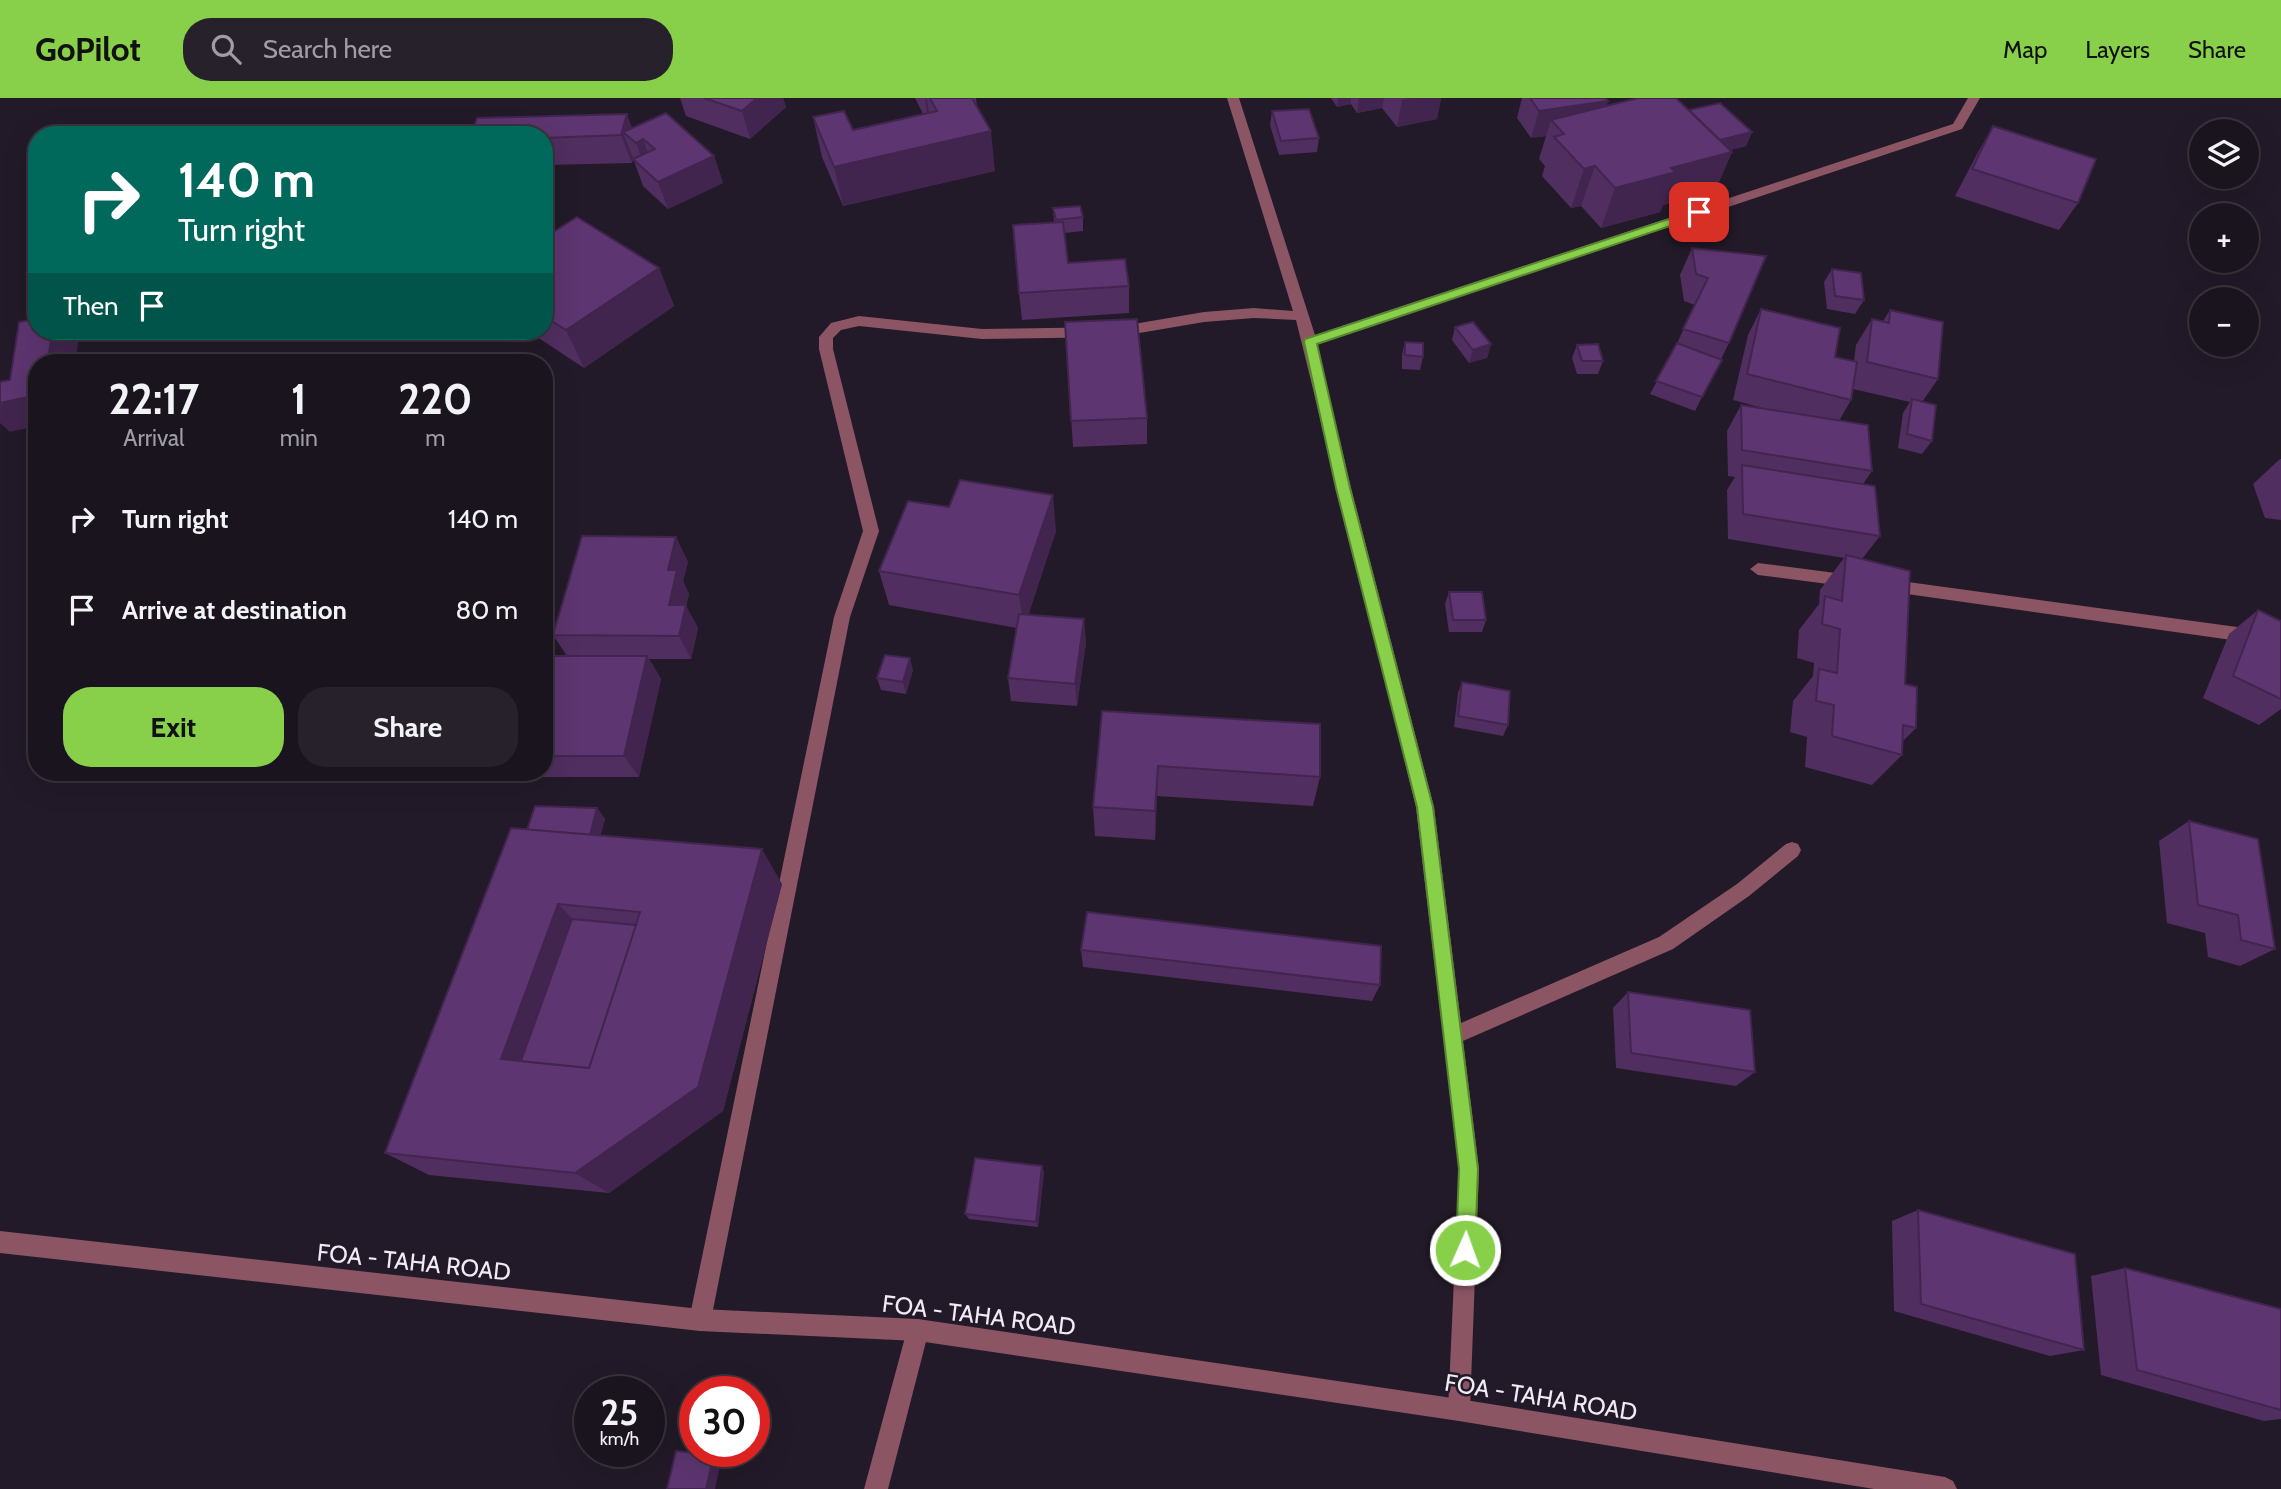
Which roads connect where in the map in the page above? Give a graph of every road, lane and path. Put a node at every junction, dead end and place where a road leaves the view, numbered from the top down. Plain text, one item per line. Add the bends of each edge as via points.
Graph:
1 (1233, 98) edge
2 (1974, 98) edge
3 (1301, 316) junction
4 (1310, 342) junction
5 (1758, 569) dead end
6 (2281, 640) edge
7 (1792, 850) dead end
8 (1452, 1036) junction
9 (0, 1242) edge
10 (699, 1320) junction
11 (918, 1330) junction
12 (1459, 1410) junction
13 (876, 1489) edge
14 (1945, 1489) edge

1 - 3 street
2 - 4 street via 1958,126
3 - 4 street
3 - 10 street via 1254,313 1116,332 982,334 859,321 836,326 827,337 826,349 872,531 842,617
4 - 8 street via 1425,807
5 - 6 street
7 - 8 street via 1666,943
8 - 12 street via 1469,1169
9 - 10 street, FOA - TAHA ROAD
10 - 11 street, FOA - TAHA ROAD
11 - 12 street, FOA - TAHA ROAD
11 - 13 street
12 - 14 street, FOA - TAHA ROAD

